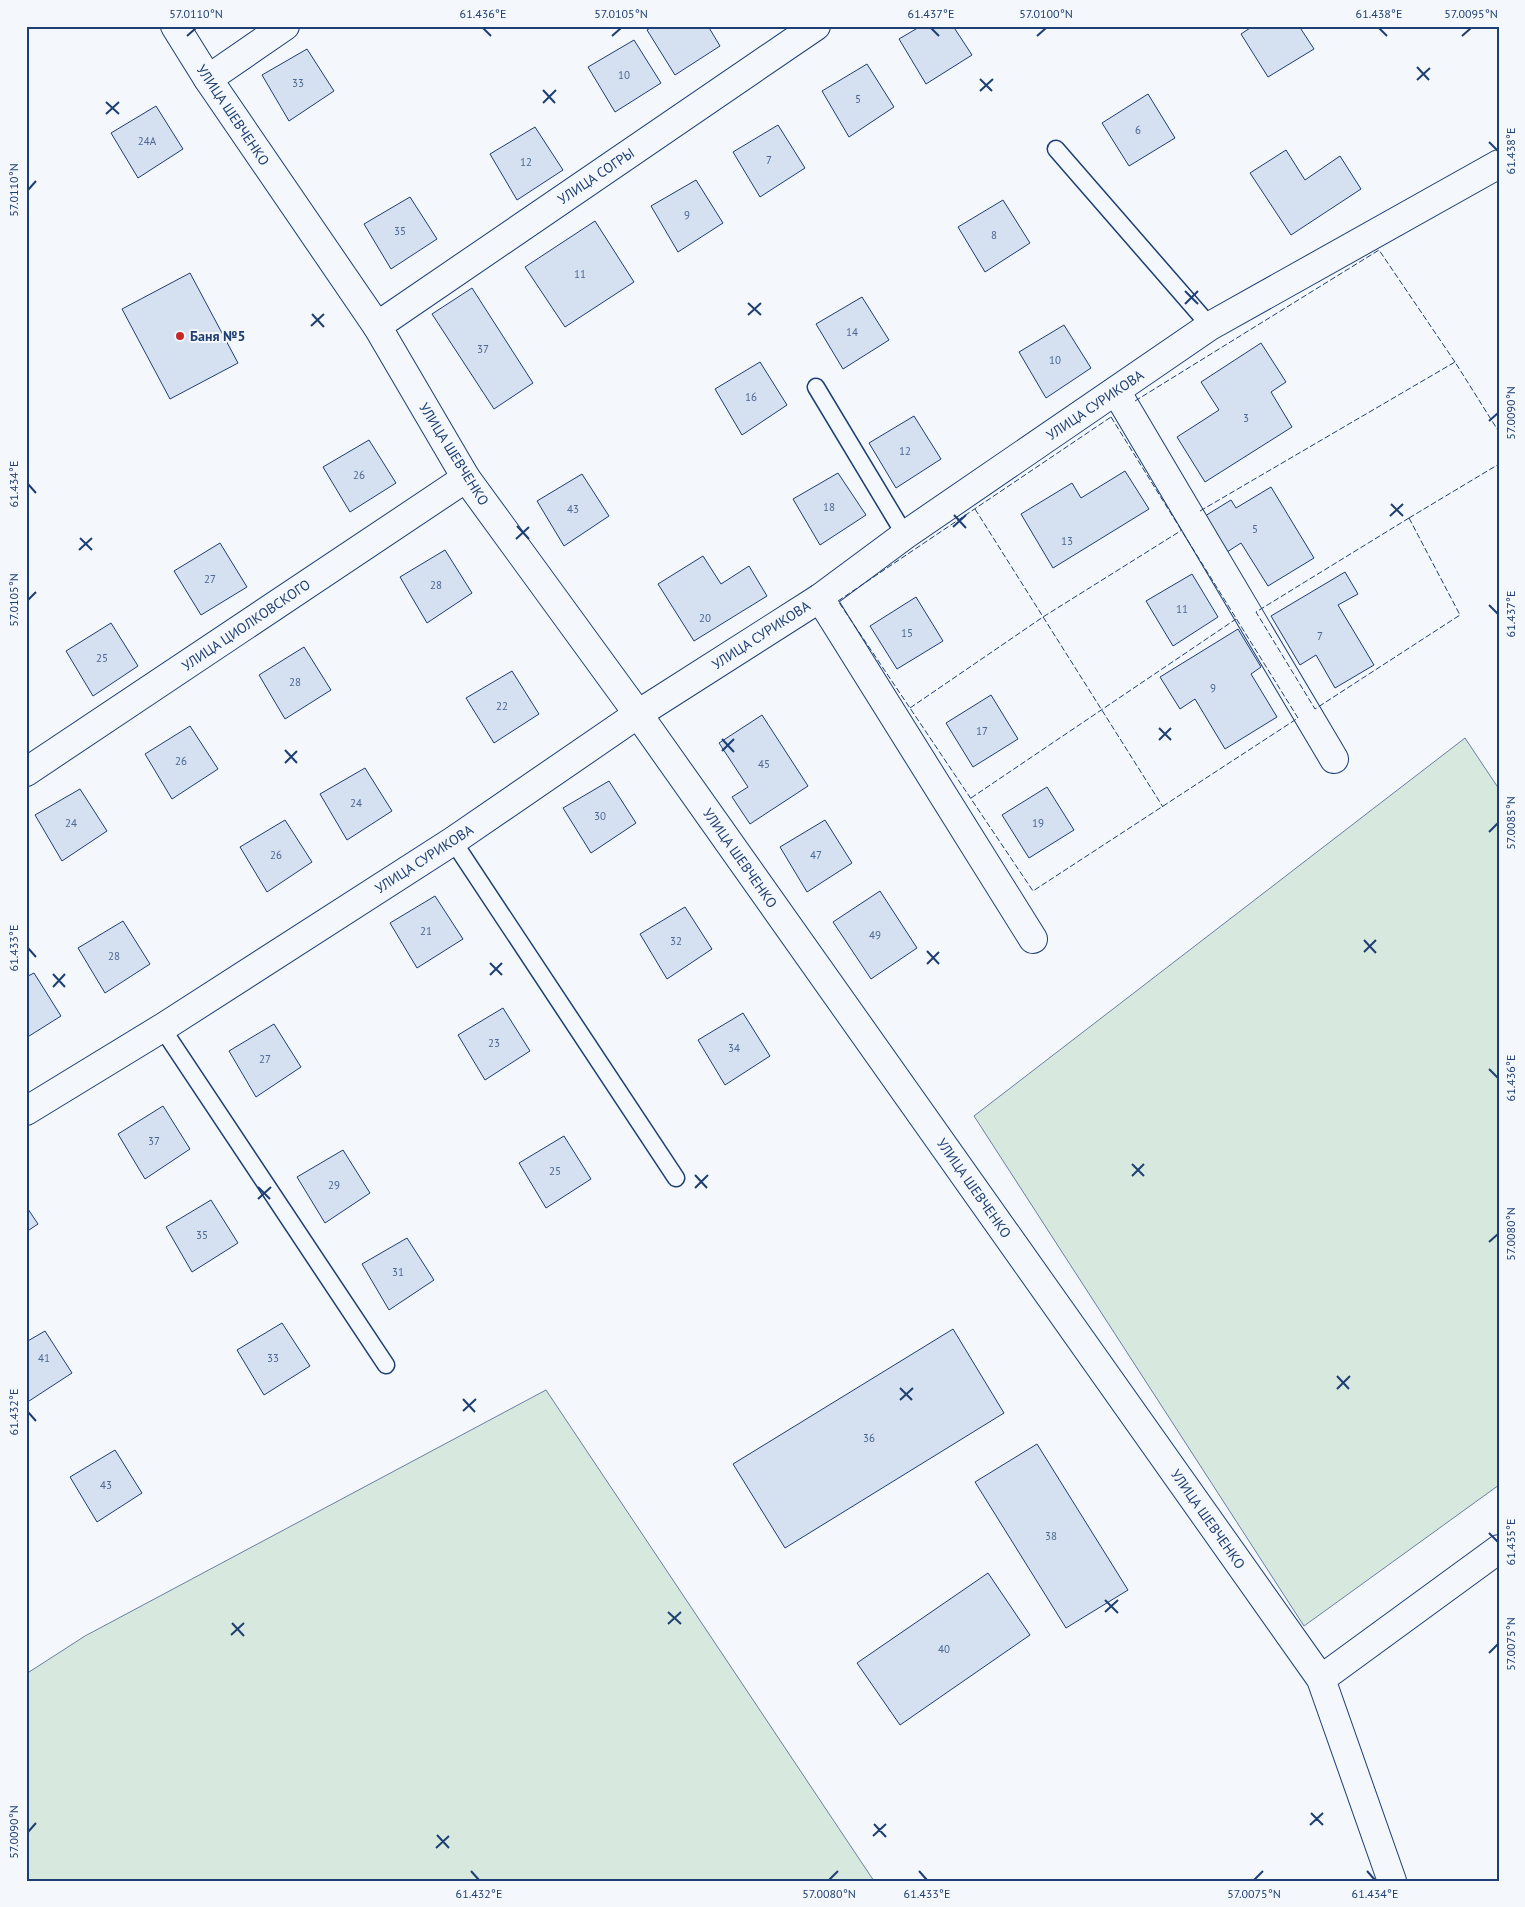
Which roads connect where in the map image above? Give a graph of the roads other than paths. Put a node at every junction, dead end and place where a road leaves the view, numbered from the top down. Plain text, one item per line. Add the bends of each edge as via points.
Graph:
1 (175, 26) edge
2 (285, 26) edge
3 (816, 26) edge
4 (208, 79) junction
5 (1056, 149) dead end
6 (1499, 164) edge
7 (377, 326) junction
8 (1210, 326) junction
9 (816, 387) dead end
10 (1116, 390) junction
11 (466, 478) junction
12 (905, 535) junction
13 (820, 598) junction
14 (638, 714) junction
15 (1334, 759) dead end
16 (26, 772) edge
17 (453, 841) junction
18 (1033, 939) dead end
19 (162, 1028) junction
20 (26, 1111) edge
21 (676, 1178) dead end
22 (386, 1365) dead end
23 (1499, 1549) edge
24 (1321, 1679) junction
25 (1392, 1881) edge

1 - 4 street, УЛИЦА ШЕВЧЕНКО
2 - 4 street
3 - 7 street, УЛИЦА СОГРЫ
4 - 7 street, УЛИЦА ШЕВЧЕНКО
5 - 8 lane
6 - 8 street, УЛИЦА СУРИКОВА
7 - 11 street, УЛИЦА ШЕВЧЕНКО
8 - 10 street, УЛИЦА СУРИКОВА
9 - 12 lane
10 - 12 street, УЛИЦА СУРИКОВА
10 - 15 street
11 - 14 street, УЛИЦА ШЕВЧЕНКО
11 - 16 street, УЛИЦА ЦИОЛКОВСКОГО
12 - 13 street, УЛИЦА СУРИКОВА
13 - 14 street, УЛИЦА СУРИКОВА
13 - 18 street
14 - 17 street, УЛИЦА СУРИКОВА
14 - 24 street, УЛИЦА ШЕВЧЕНКО
17 - 19 street, УЛИЦА СУРИКОВА
17 - 21 lane
19 - 20 street, УЛИЦА СУРИКОВА
19 - 22 lane
23 - 24 street
24 - 25 street, УЛИЦА ШЕВЧЕНКО

